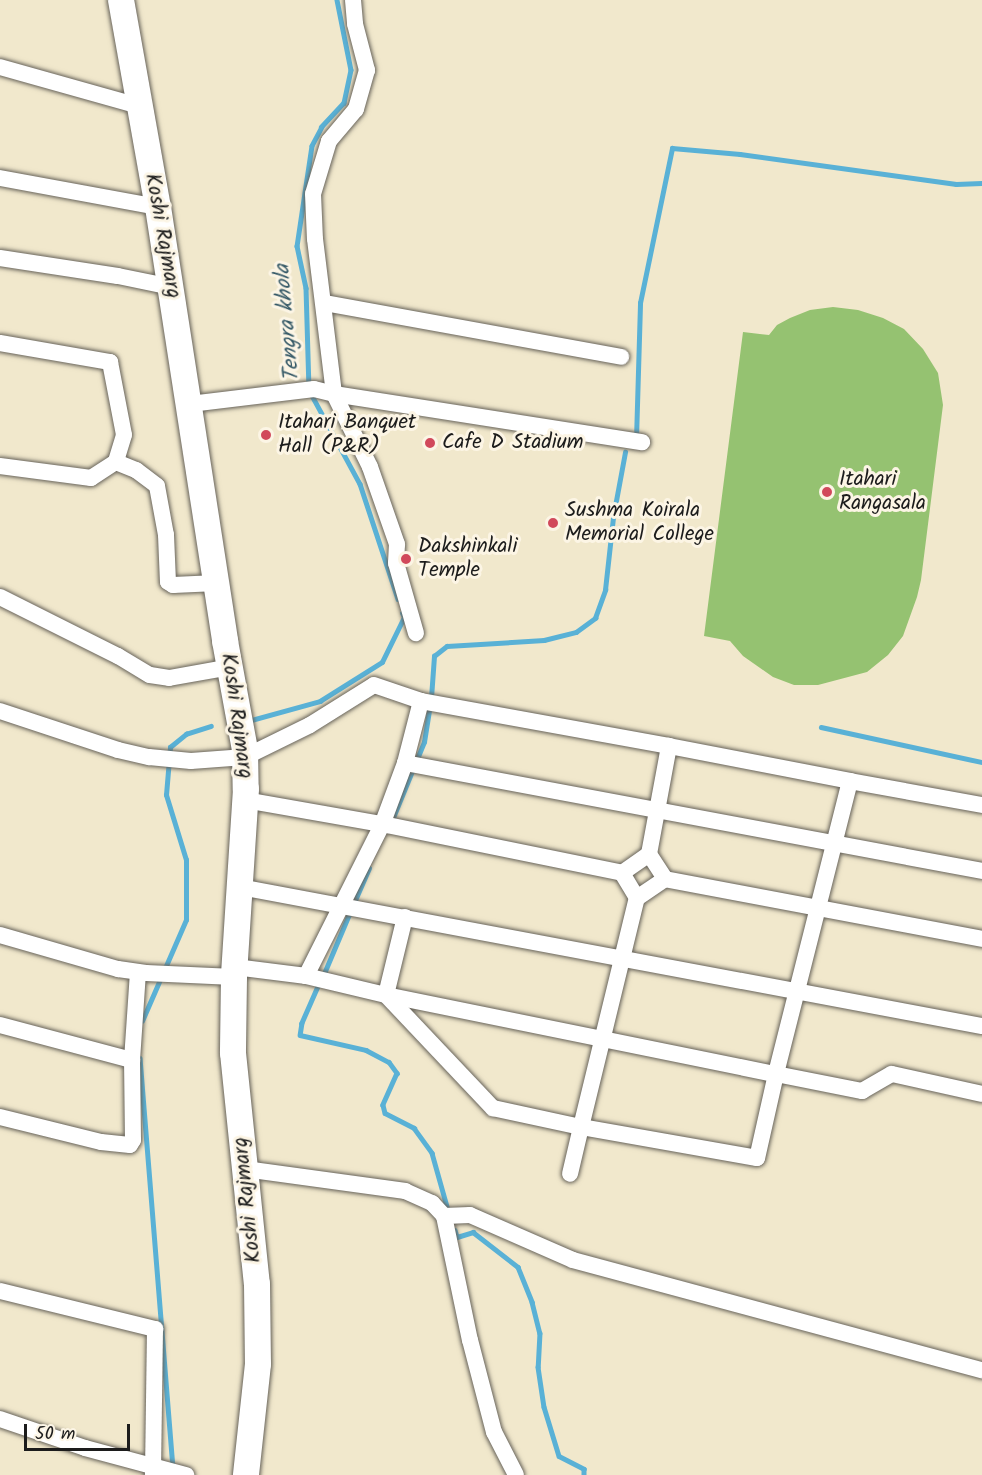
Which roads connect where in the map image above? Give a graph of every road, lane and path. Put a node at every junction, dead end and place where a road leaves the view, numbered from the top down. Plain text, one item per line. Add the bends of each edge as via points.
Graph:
1 (121, 0) edge
2 (352, 0) edge
3 (0, 67) edge
4 (139, 106) junction
5 (0, 178) edge
6 (158, 207) junction
7 (0, 258) edge
8 (171, 287) junction
9 (325, 303) junction
10 (0, 343) edge
11 (621, 357) dead end
12 (334, 394) junction
13 (190, 404) junction
14 (642, 442) dead end
15 (117, 462) junction
16 (0, 466) edge
17 (217, 583) junction
18 (0, 597) edge
19 (416, 633) dead end
20 (230, 668) junction
21 (425, 701) junction
22 (0, 711) edge
23 (669, 746) junction
24 (245, 753) junction
25 (409, 764) junction
26 (850, 781) junction
27 (245, 800) junction
28 (982, 805) edge
29 (658, 810) junction
30 (388, 826) junction
31 (834, 843) junction
32 (649, 854) junction
33 (982, 871) edge
34 (622, 873) junction
35 (665, 879) junction
36 (240, 887) junction
37 (638, 898) junction
38 (349, 906) junction
39 (818, 909) junction
40 (405, 917) junction
41 (0, 935) edge
42 (982, 939) edge
43 (622, 959) junction
44 (234, 972) junction
45 (142, 973) junction
46 (317, 978) junction
47 (797, 991) junction
48 (386, 995) junction
49 (0, 1025) edge
50 (982, 1026) edge
51 (603, 1039) junction
52 (132, 1060) junction
53 (776, 1074) junction
54 (982, 1094) edge
55 (0, 1117) edge
56 (581, 1126) junction
57 (245, 1169) junction
58 (570, 1174) dead end
59 (451, 1216) junction
60 (0, 1291) edge
61 (982, 1370) edge
62 (0, 1419) edge
63 (157, 1472) edge
64 (184, 1475) edge
65 (246, 1475) edge
66 (516, 1475) edge

1 - 4 main road, Koshi Rajmarg
2 - 9 street via 367,70 356,109 328,141 314,194 315,239
3 - 4 street
4 - 6 main road, Koshi Rajmarg
5 - 6 street
6 - 8 main road, Koshi Rajmarg
7 - 8 street
8 - 13 main road, Koshi Rajmarg
9 - 11 street
9 - 12 street
10 - 15 street via 110,362 124,435
12 - 13 street via 306,389
12 - 14 street
12 - 19 street via 370,467 397,544 396,563
13 - 17 main road, Koshi Rajmarg
15 - 16 street via 91,478
15 - 17 street via 157,486 170,584
17 - 20 main road, Koshi Rajmarg
18 - 20 street via 150,675 169,678
20 - 24 main road, Koshi Rajmarg
21 - 23 street
21 - 24 street via 374,685 310,725
21 - 25 street
22 - 24 street via 149,757 191,761
23 - 26 street
23 - 29 street
24 - 27 main road, Koshi Rajmarg
25 - 29 street
25 - 30 street
26 - 28 street
26 - 31 street
27 - 30 street
27 - 36 main road, Koshi Rajmarg
29 - 31 street
29 - 32 street
30 - 34 street
30 - 38 street
31 - 33 street
31 - 39 street
32 - 34 street
32 - 35 street
34 - 37 street
35 - 37 street
35 - 39 street
36 - 38 street
36 - 44 main road, Koshi Rajmarg
37 - 43 street
38 - 40 street
38 - 46 street
39 - 42 street
39 - 47 street
40 - 43 street
40 - 48 street
41 - 45 street
43 - 47 street
43 - 51 street
44 - 45 street
44 - 46 street
44 - 57 main road, Koshi Rajmarg via 233,1053
45 - 52 street
46 - 48 street
47 - 50 street
47 - 53 street
48 - 51 street
48 - 56 street via 493,1108
49 - 52 street
51 - 53 street
51 - 56 street
52 - 55 street via 130,1145 101,1142
53 - 54 street via 862,1091 892,1074
53 - 56 street via 757,1158
56 - 58 street
57 - 59 street via 405,1191
57 - 65 main road, Koshi Rajmarg via 257,1284 258,1364
59 - 61 street via 482,1218 573,1260
59 - 66 street via 470,1340 494,1432
60 - 63 street via 155,1329
62 - 63 street
63 - 64 street

